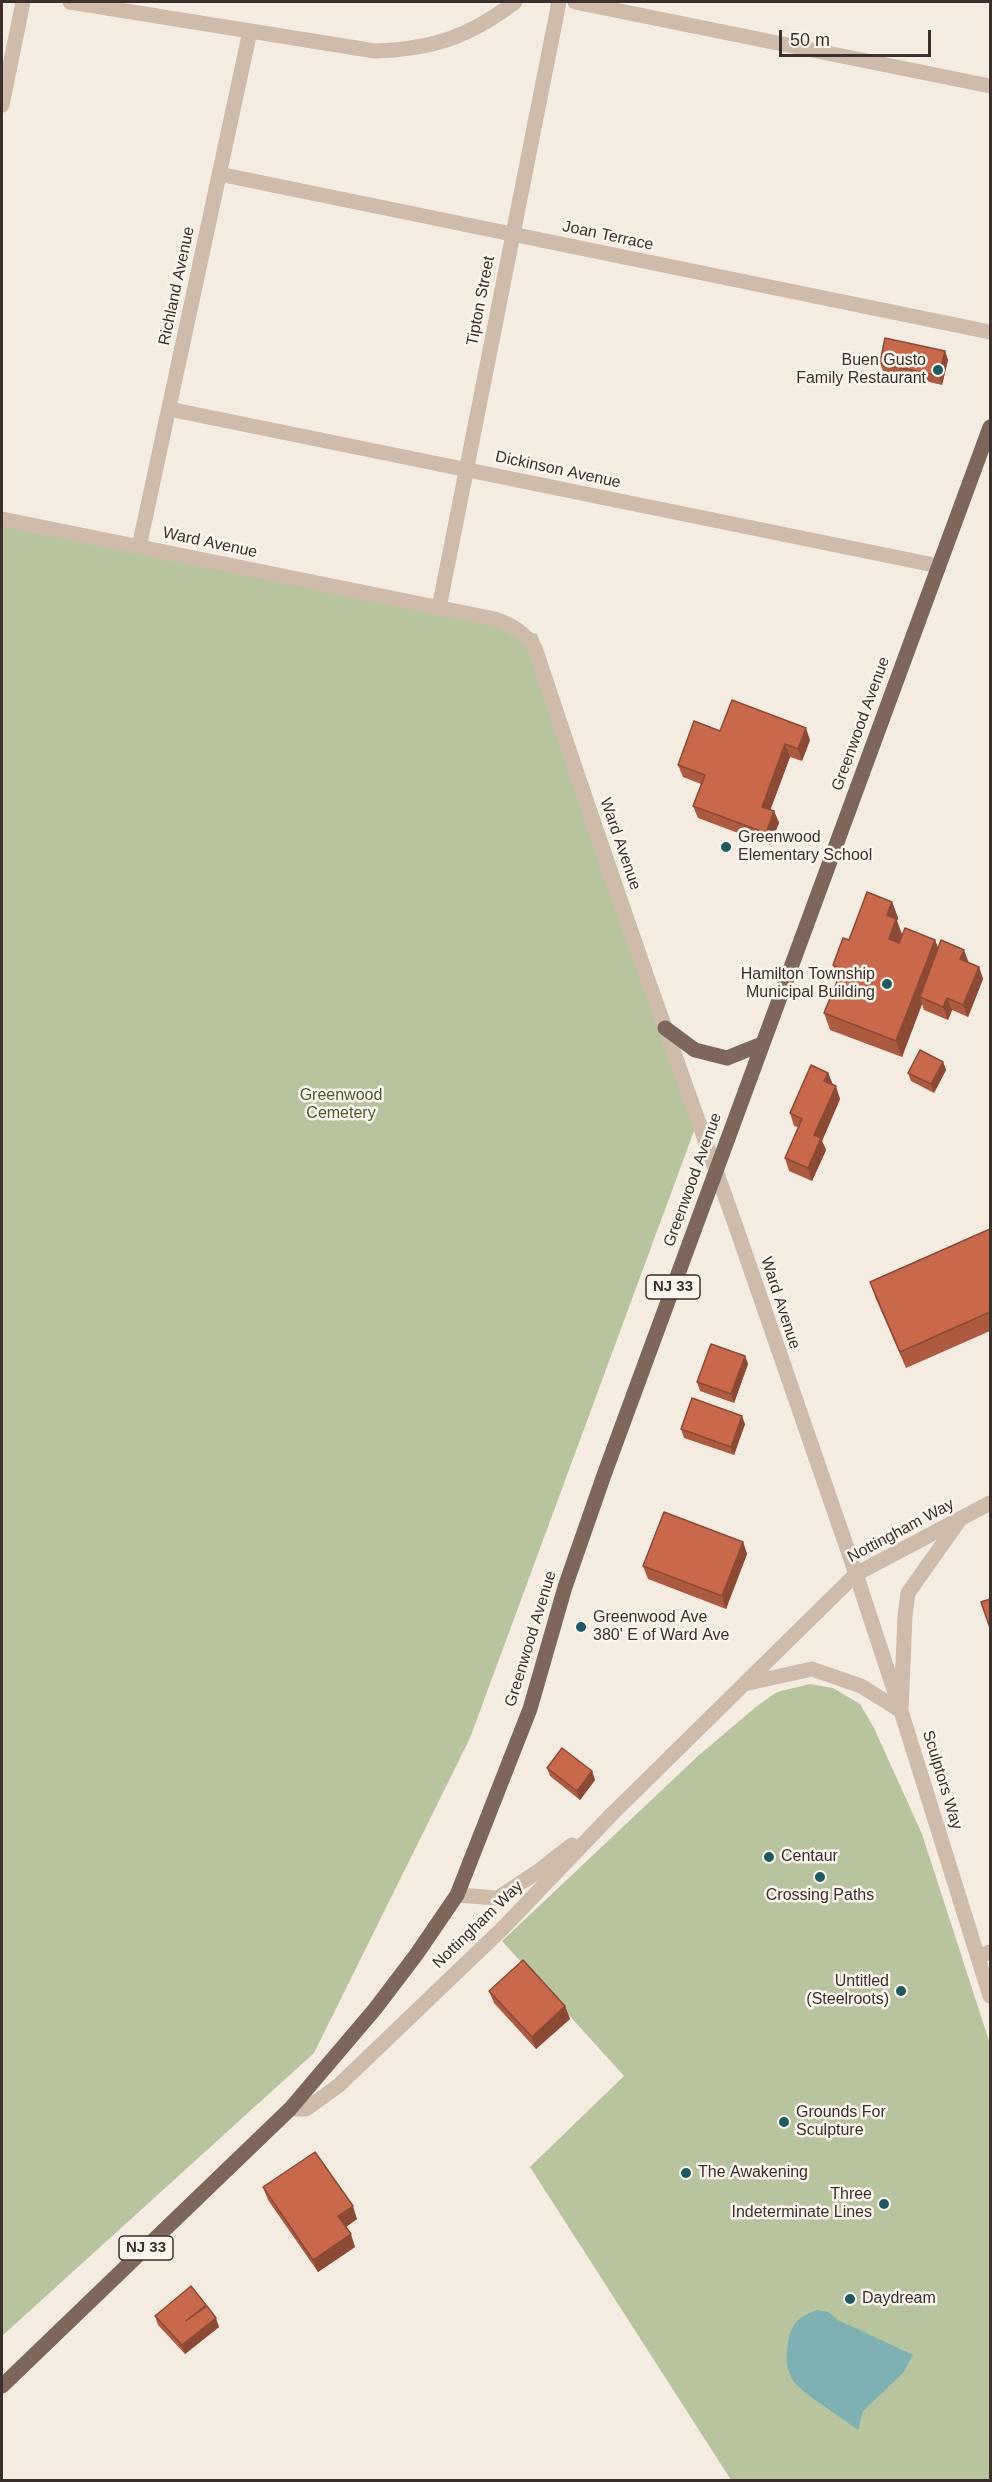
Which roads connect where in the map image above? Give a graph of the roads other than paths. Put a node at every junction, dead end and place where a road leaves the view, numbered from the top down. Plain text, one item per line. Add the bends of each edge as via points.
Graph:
1 (23, 2) edge
2 (70, 2) edge
3 (515, 2) edge
4 (559, 2) edge
5 (575, 2) edge
6 (250, 32) junction
7 (990, 86) edge
8 (2, 105) edge
9 (219, 174) junction
10 (513, 234) junction
11 (990, 332) edge
12 (169, 409) junction
13 (990, 428) edge
14 (466, 470) junction
15 (2, 519) edge
16 (140, 547) junction
17 (939, 566) junction
18 (439, 608) junction
19 (665, 1028) junction
20 (762, 1044) junction
21 (716, 1169) junction
22 (990, 1503) edge
23 (961, 1519) junction
24 (856, 1574) junction
25 (744, 1684) junction
26 (901, 1711) junction
27 (612, 1814) junction
28 (457, 1895) junction
29 (984, 1954) edge
30 (990, 1996) edge
31 (290, 2109) junction
32 (2, 2386) edge

1 - 8 street
2 - 6 street
3 - 6 street via 470,33 408,50 359,49
4 - 10 street, Tipton Street
5 - 7 street
6 - 9 street, Richland Avenue
9 - 10 street, Joan Terrace
9 - 12 street, Richland Avenue
10 - 11 street, Joan Terrace
10 - 14 street, Tipton Street
12 - 14 street, Dickinson Avenue
12 - 16 street, Richland Avenue
13 - 17 main road, Greenwood Avenue / NJ 33
14 - 17 street, Dickinson Avenue
14 - 18 street, Tipton Street
15 - 16 street, Ward Avenue
16 - 18 street, Ward Avenue
17 - 20 main road, Greenwood Avenue / NJ 33
18 - 19 street, Ward Avenue via 512,624 535,648
19 - 20 main road via 695,1050 728,1058
19 - 21 street, Ward Avenue
20 - 21 main road, Greenwood Avenue / NJ 33
21 - 24 street, Ward Avenue
21 - 28 main road, Greenwood Avenue / NJ 33 via 565,1587 530,1709
22 - 23 street, Nottingham Way
23 - 24 street, Nottingham Way
23 - 26 street via 908,1593
24 - 25 street, Nottingham Way
24 - 26 street, Sculptors Way
25 - 26 street via 812,1669 861,1686
25 - 27 street, Nottingham Way
26 - 29 street, Sculptors Way
27 - 28 street via 498,1898
27 - 31 street, Nottingham Way via 503,1928 338,2085 306,2109
28 - 31 main road, Greenwood Avenue / NJ 33 via 375,2009
29 - 30 street, Sculptors Way
31 - 32 main road, Nottingham Way / NJ 33

